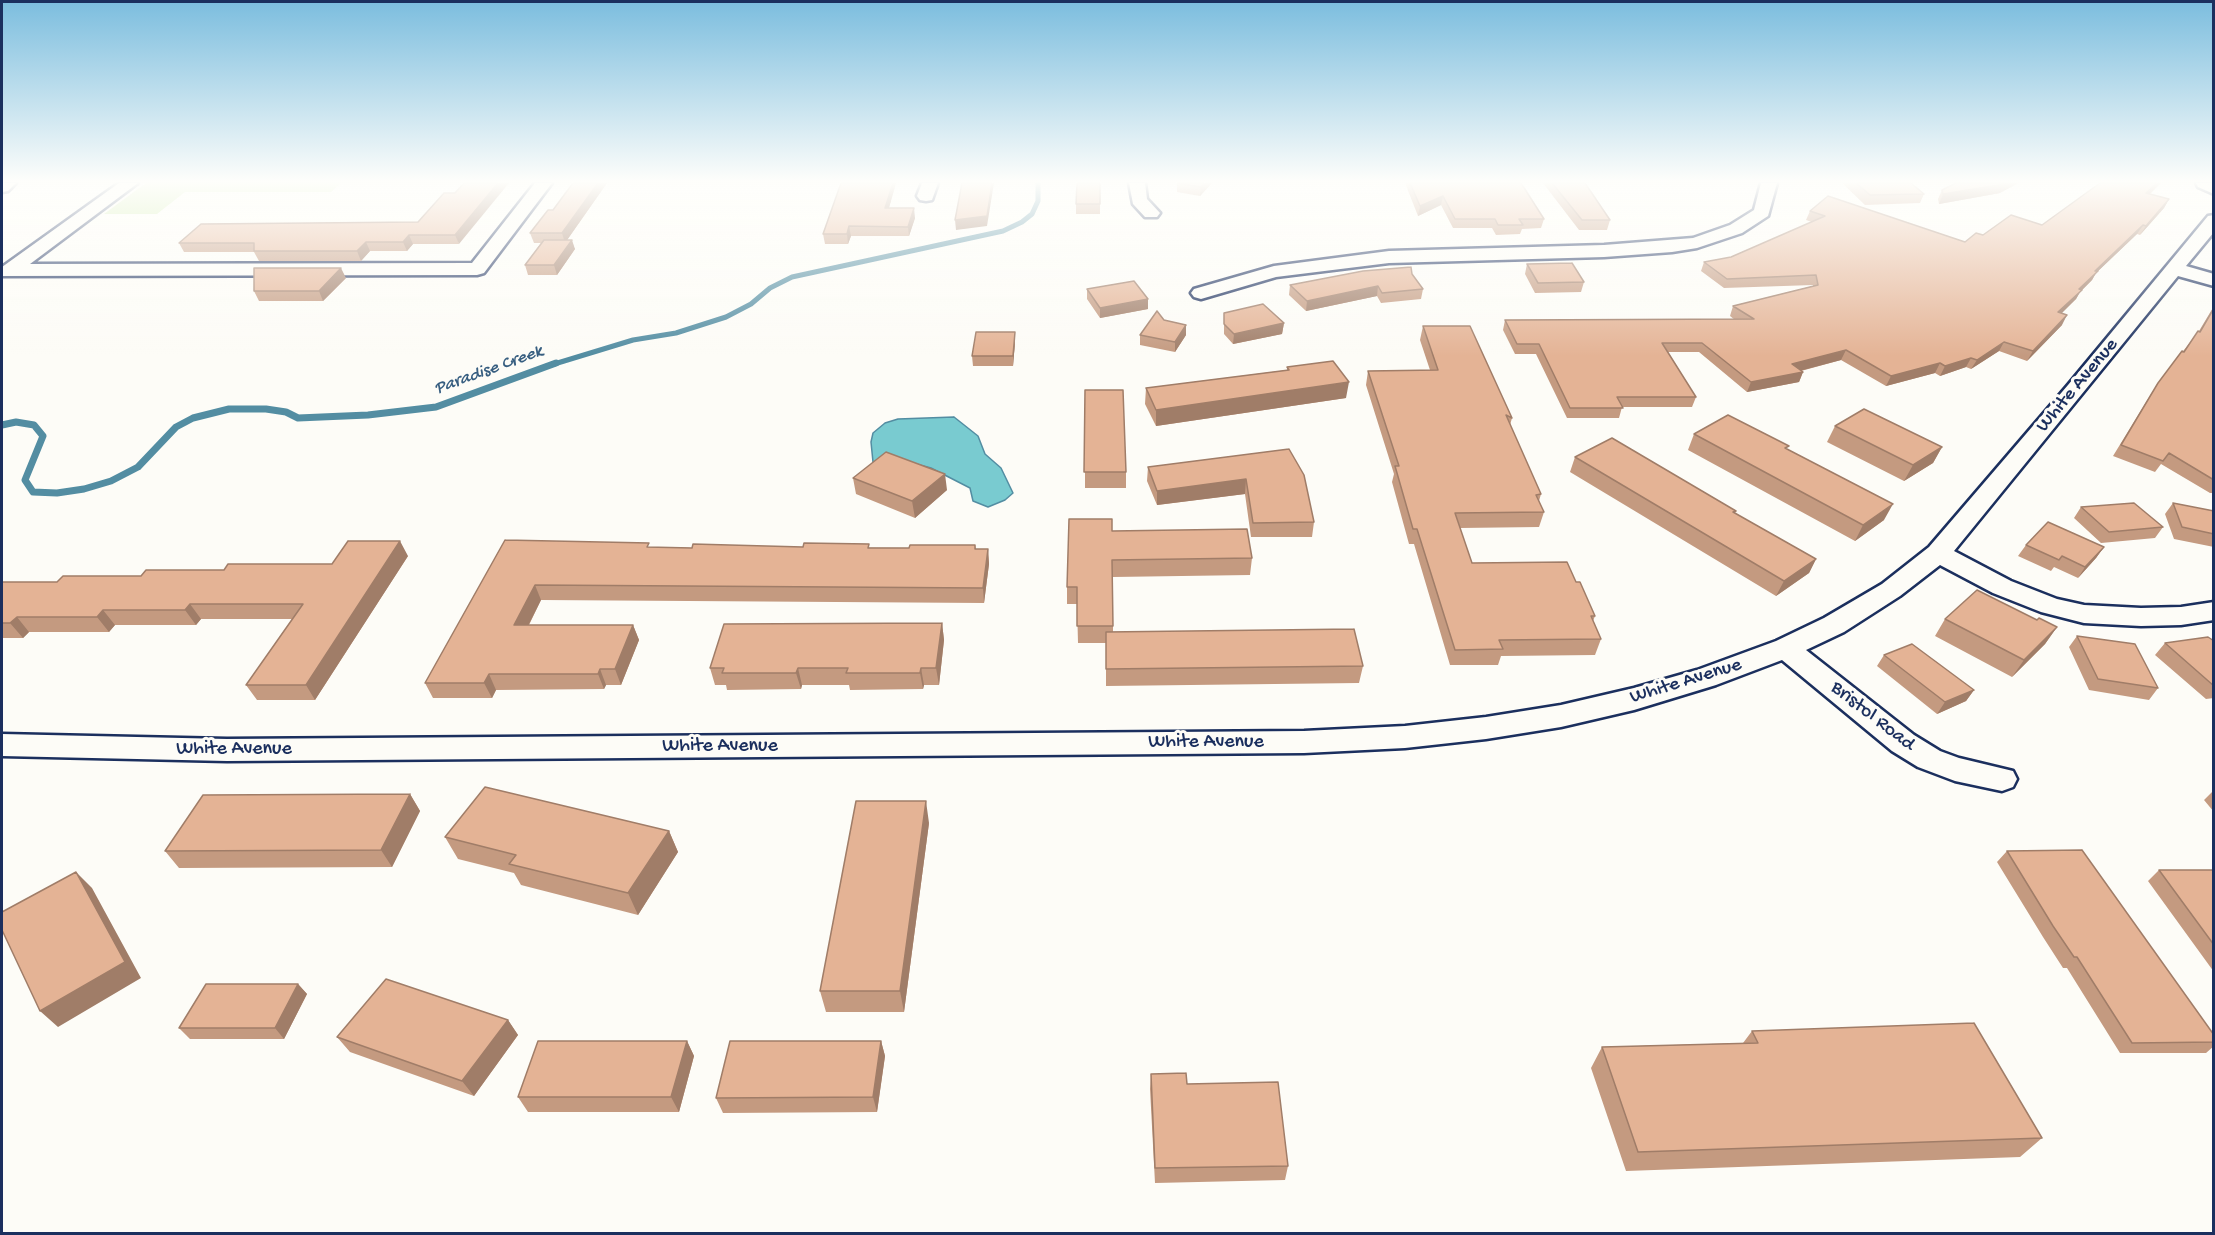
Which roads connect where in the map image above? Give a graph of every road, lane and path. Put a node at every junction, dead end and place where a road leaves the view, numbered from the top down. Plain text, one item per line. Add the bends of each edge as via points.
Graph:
1 (52, 241) edge
2 (499, 241) edge
3 (1704, 241) edge
4 (2197, 241) edge
5 (8, 250) dead end
6 (39, 250) junction
7 (2174, 269) junction
8 (6, 273) edge
9 (2214, 280) edge
10 (1201, 293) dead end
11 (1938, 553) junction
12 (2214, 611) edge
13 (1786, 648) junction
14 (2, 745) edge
15 (2002, 779) dead end

1 - 6 street
2 - 8 street via 477,269
3 - 10 street via 1648,249 1368,259 1274,272
4 - 7 street, White Avenue
5 - 6 street
6 - 8 street
7 - 9 street
7 - 11 street, White Avenue
11 - 12 street via 2002,587 2050,606 2084,614 2141,617
11 - 13 street, White Avenue via 1872,602
13 - 14 street, White Avenue via 1634,699 1508,725 1405,737 1292,742 286,750
13 - 15 street, Bristol Road via 1903,744 1955,769

